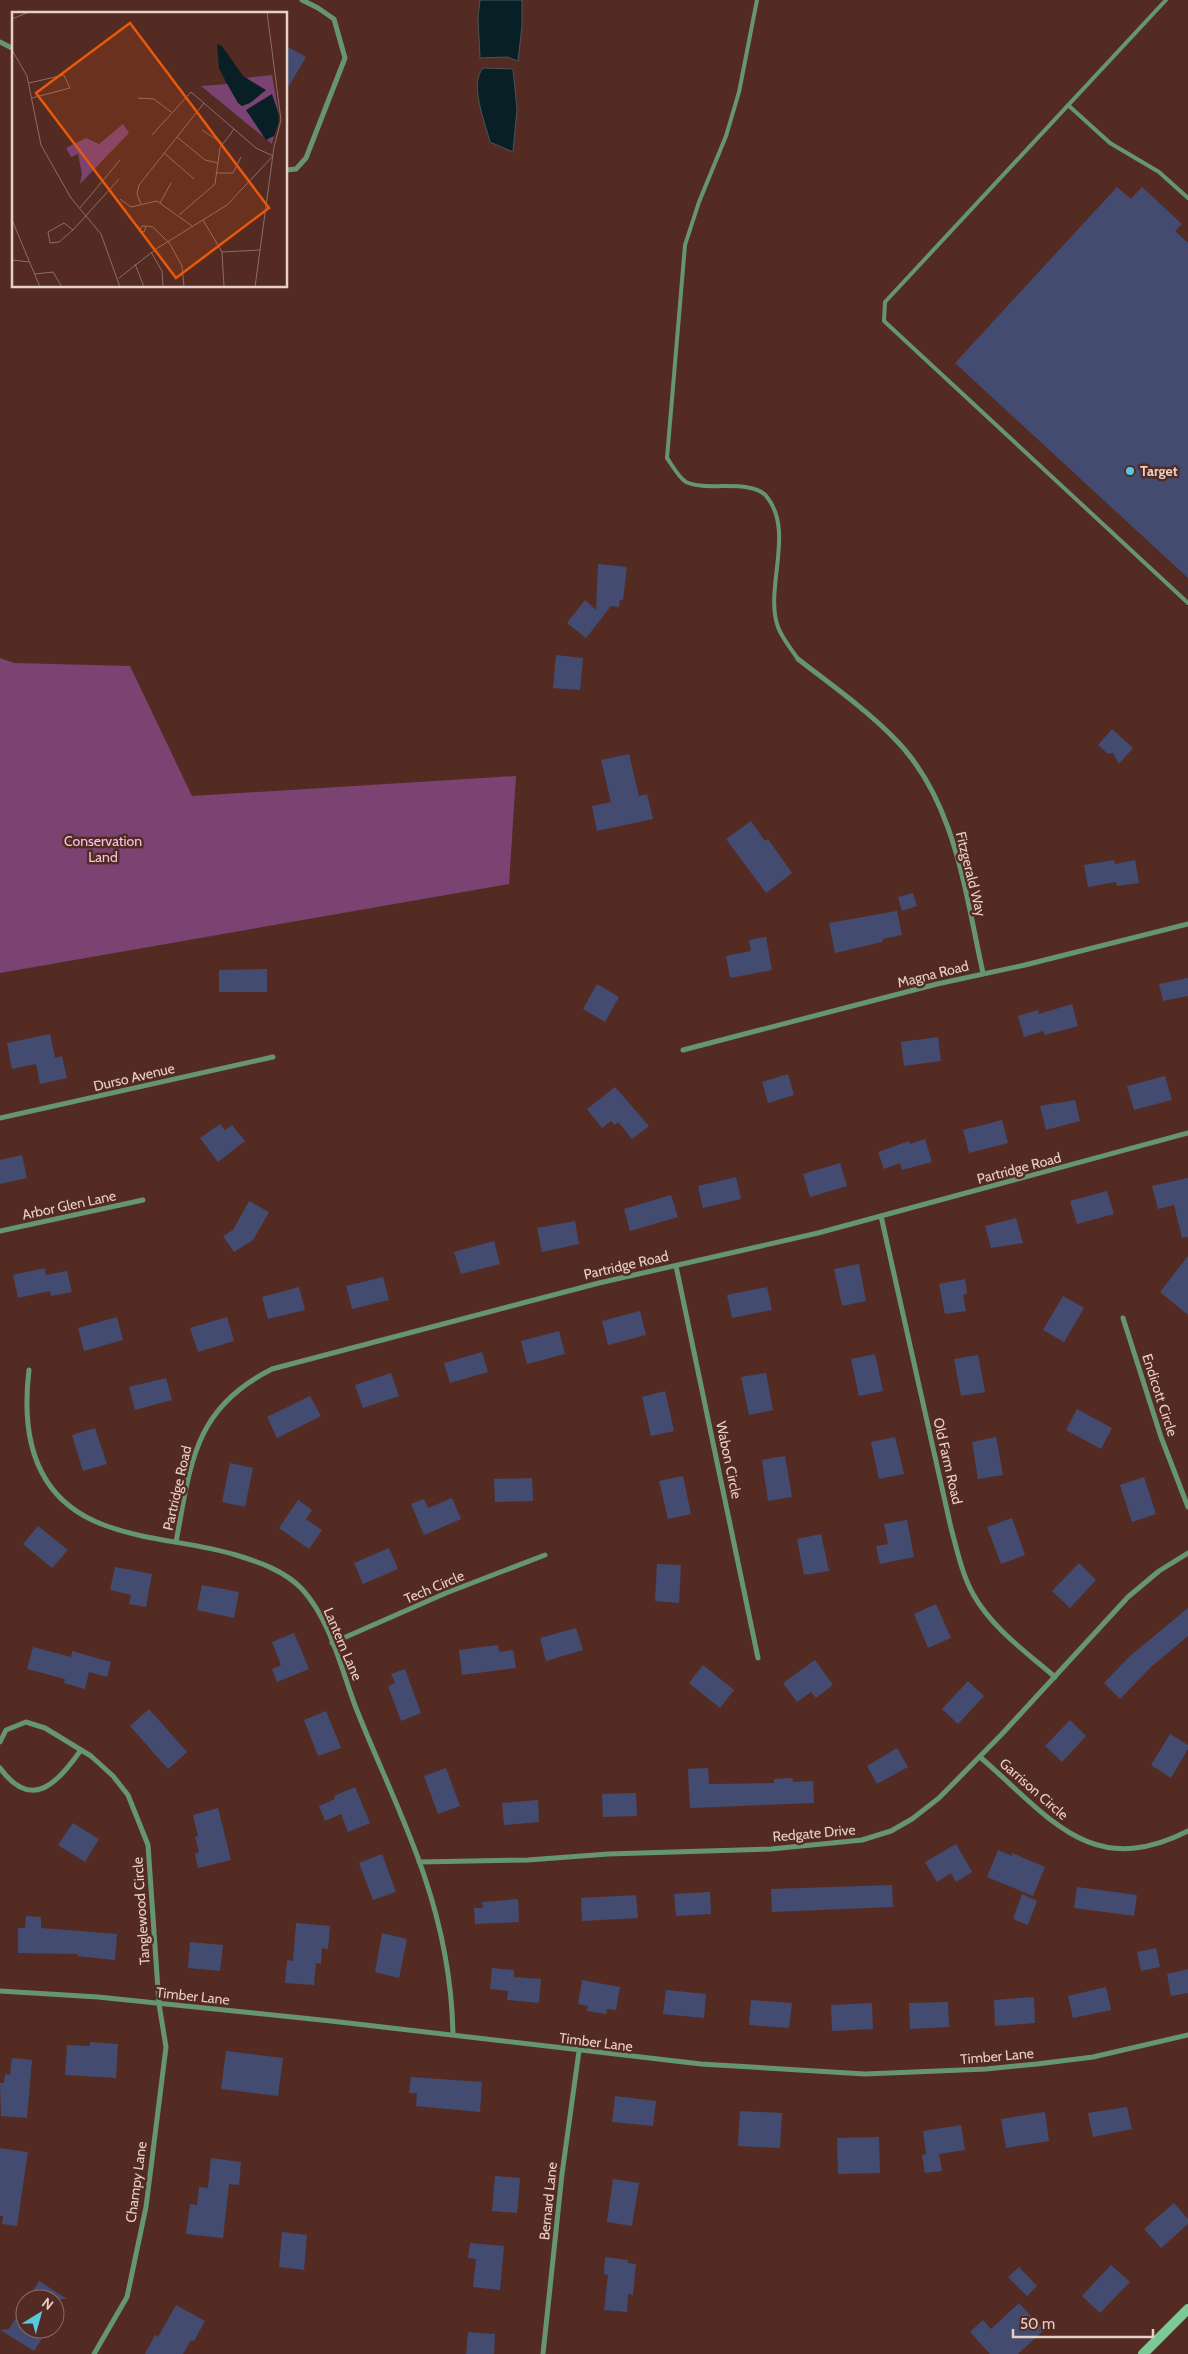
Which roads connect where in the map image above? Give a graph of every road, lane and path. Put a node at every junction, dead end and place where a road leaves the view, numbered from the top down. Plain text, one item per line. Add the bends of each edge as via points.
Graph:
1 (302, 0) edge
2 (757, 0) edge
3 (1166, 0) edge
4 (0, 42) edge
5 (12, 48) edge
6 (1068, 105) junction
7 (288, 170) edge
8 (1188, 198) edge
9 (1188, 603) edge
10 (798, 660) joint
11 (1188, 924) edge
12 (983, 974) junction
13 (683, 1050) dead end
14 (273, 1057) dead end
15 (0, 1118) edge
16 (1188, 1133) edge
17 (143, 1200) dead end
18 (881, 1216) junction
19 (0, 1231) edge
20 (676, 1266) junction
21 (1123, 1318) dead end
22 (29, 1370) dead end
23 (1188, 1507) edge
24 (176, 1542) junction
25 (1188, 1553) edge
26 (546, 1555) dead end
27 (332, 1643) junction
28 (758, 1658) dead end
29 (1055, 1677) junction
30 (0, 1742) edge
31 (81, 1750) junction
32 (980, 1757) junction
33 (0, 1768) edge
34 (1188, 1831) edge
35 (419, 1862) junction
36 (0, 1991) edge
37 (159, 2004) junction
38 (453, 2034) junction
39 (1188, 2035) edge
40 (579, 2051) junction
41 (1188, 2309) edge
42 (94, 2354) edge
43 (543, 2354) edge
44 (1143, 2354) edge

1 - 7 street via 334,19 345,58 306,158 296,169
2 - 10 lane via 739,92 685,245 668,458 685,482 752,488 766,494 775,508 779,537 775,606 778,627
3 - 6 lane
4 - 5 street
6 - 8 lane via 1110,143 1160,172
6 - 9 lane via 885,302 884,321
10 - 12 street, Fitzgerald Way via 894,737 937,800 953,841
11 - 12 street, Magna Road
12 - 13 street, Magna Road
14 - 15 street, Durso Avenue
16 - 18 street, Partridge Road
17 - 19 street, Arbor Glen Lane
18 - 20 street, Partridge Road
18 - 29 street, Old Farm Road via 963,1572 986,1613
20 - 24 street, Partridge Road via 421,1328 295,1362 254,1378 215,1412 200,1438
20 - 28 street, Wabon Circle
21 - 23 street, Endicott Circle via 1161,1437
22 - 24 street, Lantern Lane via 27,1429 36,1462 49,1486 69,1506 102,1525
24 - 27 street, Lantern Lane via 212,1548 280,1572 302,1589 319,1614
25 - 29 street, Redgate Drive via 1159,1571 1128,1597
26 - 27 street, Tech Circle via 446,1593
27 - 35 street, Lantern Lane
29 - 32 street, Redgate Drive
30 - 31 street, Tanglewood Circle via 6,1730 26,1722 45,1728
31 - 33 street via 58,1780 42,1788 27,1791 11,1783
31 - 37 street, Tanglewood Circle via 113,1776 128,1795 148,1845
32 - 34 street, Garrison Circle via 1055,1824 1082,1840 1114,1850 1141,1849 1169,1841
32 - 35 street, Redgate Drive via 939,1798 912,1819 891,1831 862,1840 771,1849
35 - 38 street, Lantern Lane via 439,1925 452,1995
36 - 37 street, Timber Lane
37 - 38 street, Timber Lane
37 - 42 street, Champy Lane via 166,2047 146,2207 127,2296
38 - 40 street, Timber Lane
39 - 40 street, Timber Lane via 1093,2057 986,2070 865,2074 710,2065
40 - 43 street, Bernard Lane
41 - 44 street

